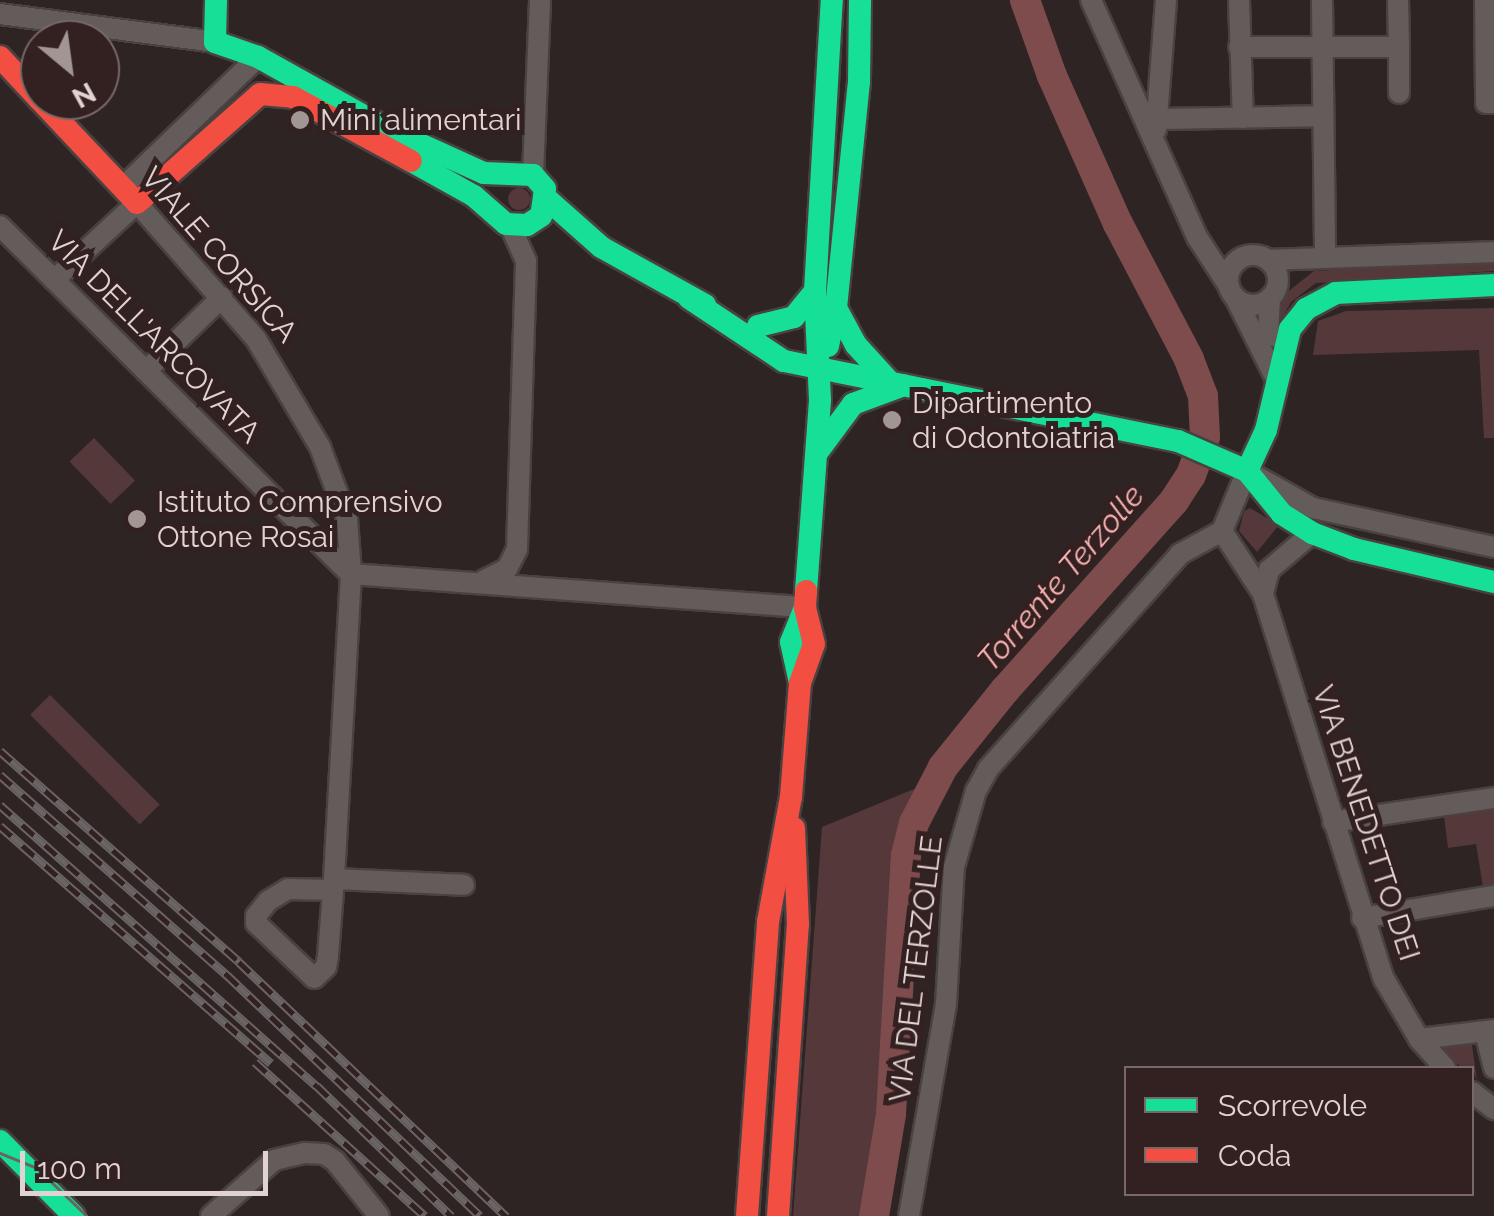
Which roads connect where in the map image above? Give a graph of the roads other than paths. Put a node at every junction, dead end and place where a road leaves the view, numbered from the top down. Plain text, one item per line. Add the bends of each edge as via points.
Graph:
1 (216, 0) edge
2 (540, 0) edge
3 (832, 0) edge
4 (860, 0) edge
5 (1090, 0) edge
6 (1166, 0) edge
7 (1239, 0) edge
8 (1322, 0) edge
9 (1398, 0) edge
10 (1485, 0) edge
11 (0, 14) edge
12 (215, 42) junction
13 (1322, 46) junction
14 (1399, 46) junction
15 (1239, 47) junction
16 (0, 57) edge
17 (258, 57) junction
18 (20, 78) edge
19 (262, 93) junction
20 (1399, 94) dead end
21 (1494, 103) edge
22 (1322, 116) junction
23 (1244, 118) junction
24 (59, 120) edge
25 (1157, 128) junction
26 (506, 174) junction
27 (533, 175) junction
28 (130, 195) junction
29 (547, 199) junction
30 (492, 208) junction
31 (522, 224) junction
32 (0, 226) edge
33 (601, 247) junction
34 (1494, 252) edge
35 (1325, 257) junction
36 (1269, 260) junction
37 (54, 280) junction
38 (1494, 285) edge
39 (1432, 289) junction
40 (815, 291) junction
41 (1274, 291) junction
42 (1232, 292) junction
43 (1494, 293) edge
44 (222, 297) junction
45 (688, 298) junction
46 (836, 308) junction
47 (758, 326) junction
48 (1286, 340) junction
49 (821, 366) junction
50 (146, 371) junction
51 (887, 379) junction
52 (1276, 379) junction
53 (915, 384) junction
54 (816, 455) junction
55 (1247, 471) junction
56 (348, 522) junction
57 (1222, 530) junction
58 (309, 534) junction
59 (1317, 535) junction
60 (1494, 547) edge
61 (1494, 557) edge
62 (351, 574) junction
63 (1494, 582) edge
64 (473, 583) junction
65 (1260, 588) junction
66 (805, 607) junction
67 (791, 797) junction
68 (1494, 798) edge
69 (1333, 822) junction
70 (334, 885) junction
71 (464, 885) dead end
72 (1494, 896) edge
73 (1362, 918) junction
74 (1490, 1031) edge
75 (1419, 1039) junction
76 (1444, 1066) edge
77 (1494, 1068) edge
78 (1474, 1094) edge
79 (1494, 1109) edge
80 (0, 1141) edge
81 (10, 1164) edge
82 (74, 1216) edge
83 (211, 1216) edge
84 (378, 1216) edge
85 (747, 1216) edge
86 (778, 1216) edge
87 (909, 1216) edge

1 - 12 main road
2 - 27 street
3 - 40 main road
4 - 46 main road via 859,82
5 - 25 street
6 - 25 street
7 - 15 street
8 - 13 street
9 - 14 street
10 - 21 street via 1486,103
11 - 12 street
12 - 17 main road
13 - 14 street
13 - 15 street
13 - 22 street
14 - 20 street
15 - 23 street
16 - 18 main road, VIALE CORSICA
17 - 19 street
17 - 26 main road via 388,130 484,173
17 - 28 street
19 - 28 main road
19 - 30 main road via 293,96
22 - 23 street
22 - 35 street
23 - 25 street
24 - 28 main road, VIALE CORSICA
25 - 42 street via 1197,237
26 - 27 main road
26 - 30 main road via 493,189
27 - 29 main road
28 - 37 street
28 - 44 street, VIALE CORSICA
29 - 31 main road
29 - 33 main road
30 - 31 main road
31 - 33 main road
31 - 64 street via 517,549 502,574
32 - 37 street, VIA DELL'ARCOVATA
33 - 45 main road
34 - 35 street
35 - 36 street
35 - 41 street
36 - 41 street
36 - 42 street via 1241,257 1230,270
37 - 50 street, VIA DELL'ARCOVATA
38 - 39 main road
39 - 43 main road
39 - 48 main road via 1326,296 1296,319
40 - 47 main road via 788,320
40 - 49 main road
41 - 42 street via 1253,305
41 - 48 street via 1268,334
42 - 52 street
44 - 50 street
44 - 56 street, VIALE CORSICA via 286,384 320,447
45 - 47 main road
45 - 49 main road via 770,354
46 - 49 main road
46 - 51 main road via 860,350
47 - 49 main road
48 - 52 main road
49 - 51 main road
49 - 54 main road
50 - 58 street, VIA DELL'ARCOVATA
51 - 53 main road
52 - 55 main road via 1266,430
53 - 54 main road via 878,390 854,404
53 - 55 main road via 1178,441
54 - 66 main road
55 - 57 street
55 - 59 main road via 1282,514
55 - 60 street via 1304,504
56 - 58 street via 327,538
56 - 62 street, VIALE CORSICA
57 - 65 street, VIA BENEDETTO DEI
57 - 87 street, VIA DEL TERZOLLE via 1180,554 976,790 954,867 946,1004
58 - 62 street, VIA DELL'ARCOVATA
59 - 61 street via 1346,524
59 - 63 main road via 1354,550
59 - 65 street via 1269,570
62 - 64 street
62 - 70 street, VIALE CORSICA
64 - 66 street
65 - 69 street, VIA BENEDETTO DEI
66 - 67 main road via 814,644 800,682
67 - 85 main road via 768,922
67 - 86 main road via 798,924
68 - 69 street
69 - 73 street, VIA BENEDETTO DEI
70 - 70 street, VIALE CORSICA via 288,890 256,916 314,978 326,967
70 - 71 street, VIALE CORSICA
72 - 73 street
73 - 75 street, VIA BENEDETTO DEI via 1391,994
74 - 75 street
74 - 77 street
75 - 76 street, VIA BENEDETTO DEI
78 - 79 street
80 - 81 main road
81 - 82 main road
83 - 84 street via 280,1156 324,1154

